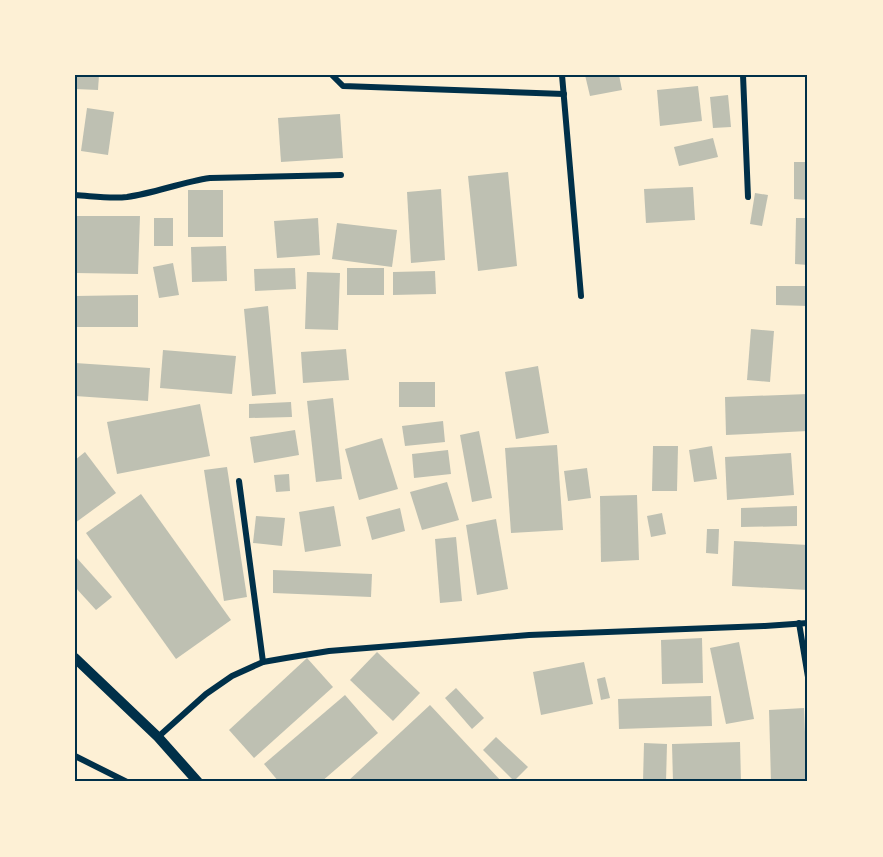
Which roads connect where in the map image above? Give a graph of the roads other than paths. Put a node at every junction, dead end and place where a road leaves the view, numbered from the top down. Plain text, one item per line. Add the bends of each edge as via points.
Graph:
1 (332, 75) edge
2 (562, 75) edge
3 (743, 75) edge
4 (564, 94) junction
5 (341, 175) dead end
6 (75, 195) edge
7 (748, 197) dead end
8 (580, 296) dead end
9 (239, 481) dead end
10 (799, 623) junction
11 (808, 623) edge
12 (75, 658) edge
13 (263, 662) junction
14 (808, 677) edge
15 (158, 737) junction
16 (75, 756) edge
17 (127, 782) edge
18 (198, 782) edge

1 - 4 street via 343,87
2 - 4 street
3 - 7 street
4 - 8 street
5 - 6 street via 210,178 124,197
9 - 13 street
10 - 11 street
10 - 13 street via 529,634 329,651
10 - 14 street
12 - 15 street
13 - 15 street via 206,694
15 - 18 street
16 - 17 street

